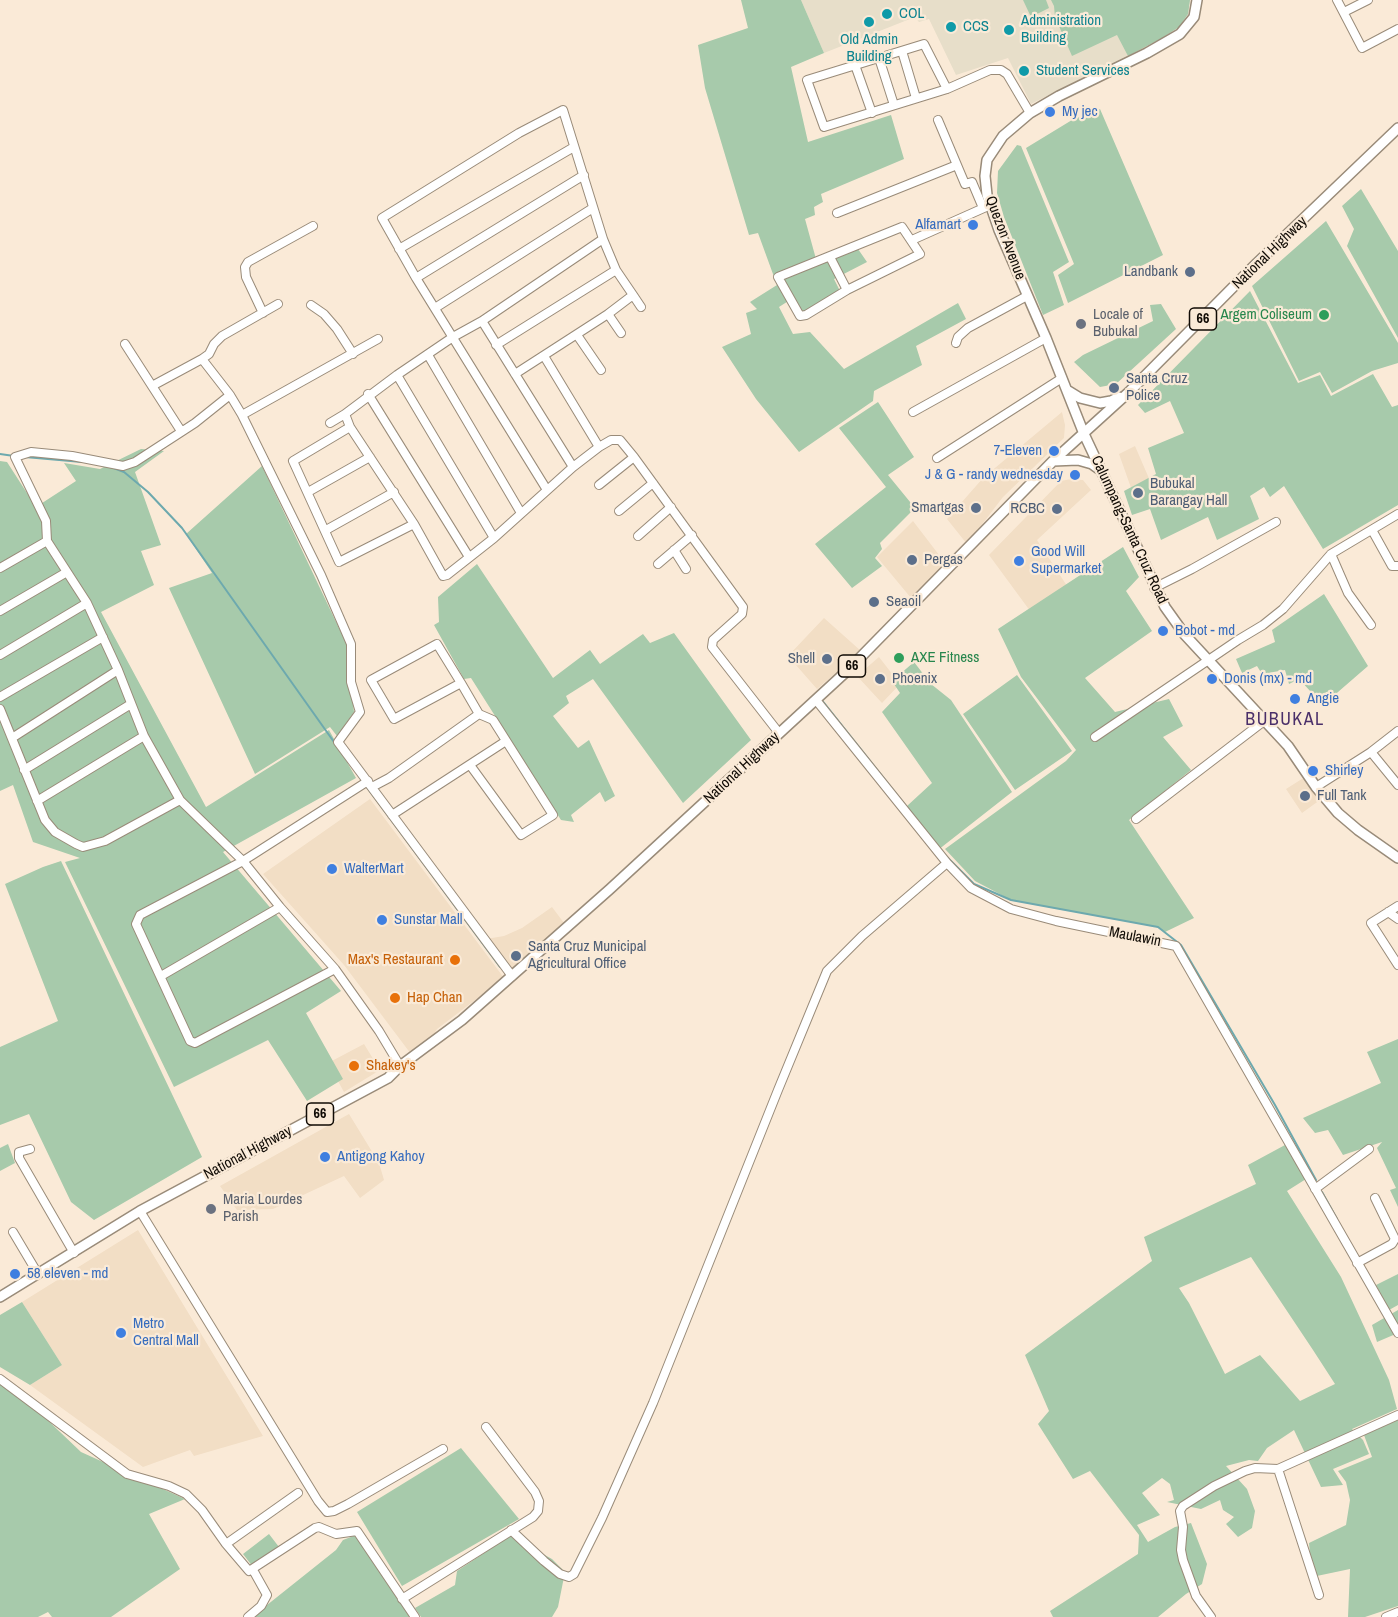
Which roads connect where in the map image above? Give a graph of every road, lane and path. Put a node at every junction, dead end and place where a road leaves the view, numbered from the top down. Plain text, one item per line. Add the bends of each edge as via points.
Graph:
1 (1197, 0) edge
2 (1337, 0) edge
3 (1368, 0) edge
4 (1344, 12) junction
5 (1398, 29) edge
6 (902, 51) junction
7 (879, 58) junction
8 (855, 65) junction
9 (947, 89) junction
10 (916, 98) junction
11 (894, 105) junction
12 (872, 112) junction
13 (1030, 113) junction
14 (938, 120) dead end
15 (1398, 128) edge
16 (574, 147) junction
17 (957, 165) junction
18 (584, 175) junction
19 (986, 206) junction
20 (593, 208) junction
21 (837, 213) dead end
22 (312, 226) dead end
23 (603, 239) junction
24 (912, 240) junction
25 (399, 249) junction
26 (830, 257) junction
27 (616, 270) junction
28 (416, 278) junction
29 (847, 291) junction
30 (633, 295) junction
31 (1027, 296) junction
32 (278, 304) dead end
33 (311, 305) dead end
34 (641, 307) dead end
35 (435, 308) junction
36 (263, 312) junction
37 (608, 314) junction
38 (482, 321) junction
39 (621, 333) dead end
40 (577, 335) junction
41 (453, 337) junction
42 (1046, 338) junction
43 (378, 339) dead end
44 (956, 342) dead end
45 (125, 344) dead end
46 (496, 345) junction
47 (353, 354) junction
48 (428, 355) junction
49 (543, 356) junction
50 (202, 359) junction
51 (601, 370) dead end
52 (515, 374) junction
53 (396, 375) junction
54 (1062, 378) junction
55 (152, 386) junction
56 (1067, 390) junction
57 (1129, 392) junction
58 (368, 394) junction
59 (230, 395) junction
60 (914, 412) dead end
61 (345, 414) junction
62 (242, 415) junction
63 (330, 423) dead end
64 (350, 428) junction
65 (181, 431) junction
66 (1084, 434) junction
67 (599, 447) junction
68 (634, 456) junction
69 (370, 457) junction
70 (938, 458) dead end
71 (1053, 461) junction
72 (573, 467) junction
73 (1101, 470) junction
74 (653, 483) junction
75 (599, 484) dead end
76 (547, 490) junction
77 (308, 492) junction
78 (394, 492) junction
79 (671, 507) junction
80 (619, 511) dead end
81 (520, 513) junction
82 (1398, 514) edge
83 (1276, 522) dead end
84 (414, 524) junction
85 (326, 530) junction
86 (1372, 530) junction
87 (692, 535) junction
88 (638, 536) dead end
89 (494, 538) junction
90 (47, 541) junction
91 (674, 550) junction
92 (1331, 554) junction
93 (469, 557) junction
94 (658, 564) dead end
95 (1398, 566) edge
96 (0, 568) edge
97 (686, 569) dead end
98 (67, 572) junction
99 (1154, 588) junction
100 (87, 603) junction
101 (0, 611) edge
102 (1371, 625) dead end
103 (102, 637) junction
104 (0, 655) edge
105 (1208, 660) junction
106 (118, 670) junction
107 (461, 683) junction
108 (0, 697) edge
109 (816, 700) junction
110 (131, 704) junction
111 (0, 709) edge
112 (479, 714) junction
113 (1264, 721) junction
114 (1398, 731) edge
115 (779, 733) junction
116 (144, 736) junction
117 (1095, 737) dead end
118 (12, 738) junction
119 (506, 741) junction
120 (1371, 752) junction
121 (470, 765) junction
122 (24, 770) junction
123 (370, 784) junction
124 (1397, 784) edge
125 (1316, 787) junction
126 (180, 800) junction
127 (37, 801) junction
128 (392, 815) junction
129 (1136, 819) dead end
130 (1398, 858) edge
131 (243, 861) junction
132 (947, 863) junction
133 (1398, 906) edge
134 (280, 907) junction
135 (1388, 912) junction
136 (1398, 919) edge
137 (1398, 965) edge
138 (335, 969) junction
139 (161, 976) junction
140 (512, 976) junction
141 (400, 1066) junction
142 (30, 1149) dead end
143 (1369, 1149) dead end
144 (1315, 1189) junction
145 (1375, 1198) dead end
146 (140, 1211) junction
147 (13, 1232) dead end
148 (74, 1253) junction
149 (1357, 1263) junction
150 (38, 1274) junction
151 (0, 1297) edge
152 (1398, 1333) edge
153 (0, 1379) edge
154 (1398, 1415) edge
155 (486, 1427) dead end
156 (443, 1449) dead end
157 (1278, 1469) junction
158 (298, 1493) dead end
159 (511, 1530) junction
160 (226, 1544) junction
161 (253, 1570) junction
162 (1319, 1595) dead end
163 (402, 1599) junction
164 (1398, 1612) edge
165 (249, 1617) edge
166 (415, 1617) edge
167 (1211, 1617) edge
168 (1386, 1617) edge

1 - 13 main road, Quezon Avenue via 1194,17 1169,42
2 - 4 street
3 - 4 street
4 - 5 street via 1362,48
6 - 7 street
6 - 9 street via 924,44
6 - 10 street
7 - 8 street
7 - 11 street
8 - 12 street
8 - 12 street via 807,80 825,127
9 - 10 street
9 - 13 street via 990,70 1001,70 1013,82
10 - 11 street
11 - 12 street
13 - 19 main road, Quezon Avenue via 1003,136 990,154 985,176
14 - 17 street
15 - 57 main road, National Highway / 66
16 - 18 street
16 - 25 street
16 - 25 street via 563,110 519,133 382,218
17 - 19 street via 965,184 972,182
17 - 21 street
18 - 20 street
18 - 28 street
19 - 24 street
19 - 31 main road, Quezon Avenue
20 - 23 street
20 - 35 street
22 - 36 street via 244,267
23 - 27 street
23 - 38 street
24 - 26 street via 902,227
24 - 29 street via 920,254
25 - 28 street
26 - 29 street
26 - 29 street via 778,277 800,316
27 - 30 street
27 - 46 street
28 - 35 street
30 - 34 street
30 - 37 street
31 - 42 main road, Quezon Avenue
31 - 44 street via 968,328
32 - 36 street
33 - 47 street via 331,321
35 - 41 street
36 - 50 street via 222,336
37 - 39 street
37 - 40 street
38 - 41 street
38 - 46 street
40 - 49 street
40 - 51 street
41 - 48 street
41 - 76 street
42 - 54 main road, Quezon Avenue
42 - 60 street
43 - 47 street
45 - 55 street
46 - 52 street
47 - 62 street
48 - 53 street
48 - 81 street
49 - 52 street
49 - 67 street
50 - 55 street
50 - 59 street
52 - 72 street
53 - 58 street
53 - 89 street
54 - 56 main road, Quezon Avenue
54 - 70 street
55 - 65 street
56 - 57 main road via 1100,403
56 - 66 main road, Quezon Avenue
57 - 66 main road, National Highway / 66
58 - 61 street
58 - 93 street
59 - 62 street
59 - 65 street
61 - 63 street
61 - 64 street
62 - 123 street via 351,644 351,682 360,712 338,742
64 - 69 street
64 - 77 street via 293,461
65 - 90 street via 123,466 31,452 15,457 46,521
66 - 71 main road, National Highway / 66
66 - 73 main road, Calumpang-Santa Cruz Road
67 - 68 street via 615,438
67 - 72 street
68 - 74 street
68 - 75 street
69 - 77 street
69 - 78 street
71 - 73 main road via 1078,460
71 - 109 main road, National Highway / 66
72 - 76 street
73 - 99 main road, Calumpang-Santa Cruz Road
74 - 79 street
74 - 80 street
76 - 81 street
77 - 85 street
78 - 84 street
78 - 85 street
79 - 87 street
79 - 88 street
81 - 89 street
82 - 86 street
83 - 99 street
84 - 85 street via 339,562
84 - 93 street via 443,576
86 - 92 street
86 - 95 street via 1392,566
87 - 91 street
87 - 115 street via 743,607 742,614 713,640 712,647
89 - 93 street
90 - 96 street
90 - 98 street
91 - 94 street
91 - 97 street
92 - 102 street via 1348,593
92 - 105 street via 1283,609
98 - 100 street
98 - 101 street
99 - 105 main road, Calumpang-Santa Cruz Road via 1175,622
100 - 103 street
100 - 104 street
103 - 106 street
103 - 108 street
105 - 113 main road, Calumpang-Santa Cruz Road
105 - 117 street
106 - 110 street
106 - 118 street
107 - 107 street via 437,644 371,680 394,719
107 - 112 street
109 - 115 main road, National Highway / 66
109 - 132 street, Maulawin
110 - 116 street
110 - 122 street
111 - 118 street
112 - 119 street via 493,720
112 - 123 street via 389,778
113 - 125 main road, Calumpang-Santa Cruz Road via 1288,746
113 - 129 street
114 - 120 street
115 - 140 main road, National Highway / 66
116 - 126 street
116 - 127 street
118 - 122 street
119 - 121 street
119 - 121 street via 553,815 521,835
120 - 124 street
120 - 125 street
121 - 128 street
122 - 127 street
123 - 128 street
123 - 131 street
125 - 130 main road, Calumpang-Santa Cruz Road via 1348,823
126 - 127 street via 105,841 83,847 55,832
126 - 131 street
128 - 140 street
131 - 134 street
131 - 139 street via 140,915 136,924
132 - 144 street, Maulawin via 971,888 1011,909 1176,946
132 - 159 street via 827,971 653,1403 574,1574 560,1574
133 - 135 street
134 - 138 street
134 - 139 street
135 - 136 street
135 - 137 street via 1371,923
138 - 139 street via 195,1043 190,1041
138 - 141 street
140 - 141 main road, National Highway / 66
141 - 146 main road, National Highway / 66 via 388,1078
142 - 148 street via 19,1152 19,1158
143 - 144 street
144 - 149 street, Maulawin
145 - 149 street via 1395,1239
146 - 148 main road, National Highway / 66
146 - 156 street via 327,1512
147 - 150 street
148 - 150 main road, National Highway / 66
149 - 152 street, Maulawin
150 - 151 main road, National Highway / 66
153 - 160 street via 127,1474 169,1485 186,1494
154 - 157 street
155 - 159 street via 539,1501 533,1517
157 - 162 street
157 - 167 street via 1245,1471 1206,1491 1180,1511 1182,1560 1196,1596
158 - 160 street
159 - 163 street
160 - 161 street via 249,1571
161 - 163 street via 315,1528 336,1534 354,1530 360,1533
161 - 165 street via 267,1595
163 - 166 street
164 - 168 street

